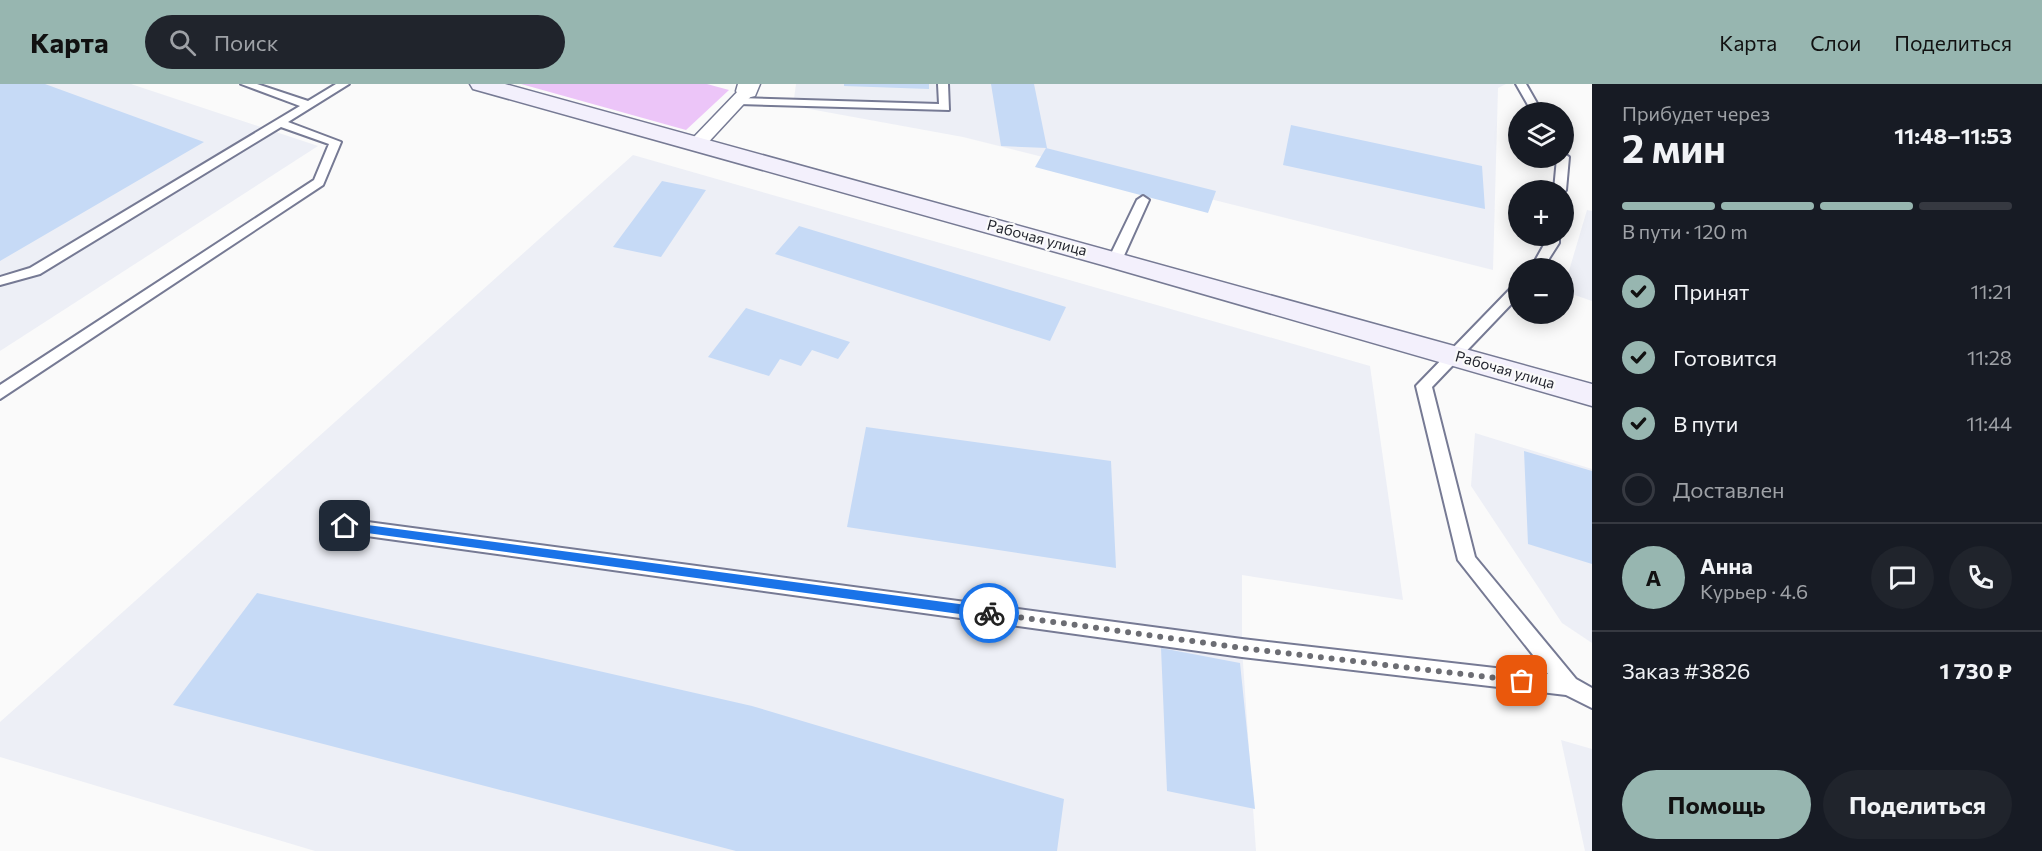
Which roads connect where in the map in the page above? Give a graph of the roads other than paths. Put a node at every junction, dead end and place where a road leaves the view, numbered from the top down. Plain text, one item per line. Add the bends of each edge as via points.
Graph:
1 (246, 84) edge
2 (344, 84) edge
3 (481, 84) edge
4 (943, 84) edge
5 (1521, 84) edge
6 (745, 92) edge
7 (1531, 102) edge
8 (309, 105) junction
9 (279, 123) junction
10 (697, 144) junction
11 (1143, 200) dead end
12 (1115, 260) junction
13 (0, 281) edge
14 (1508, 299) edge
15 (1454, 355) junction
16 (0, 393) edge
17 (1592, 395) edge
18 (345, 526) dead end
19 (1569, 686) junction
20 (1592, 699) edge

1 - 8 lane
2 - 8 lane
3 - 10 main road, Рабочая улица
4 - 6 lane via 945,108
5 - 7 lane
6 - 10 street
8 - 9 lane
9 - 13 lane via 36,272
9 - 16 lane via 335,142 319,182
10 - 12 main road, Рабочая улица
11 - 12 lane
12 - 15 main road, Рабочая улица
14 - 15 lane
15 - 17 main road, Рабочая улица
15 - 19 lane via 1424,386 1467,560
18 - 19 lane via 1242,648
19 - 20 lane

